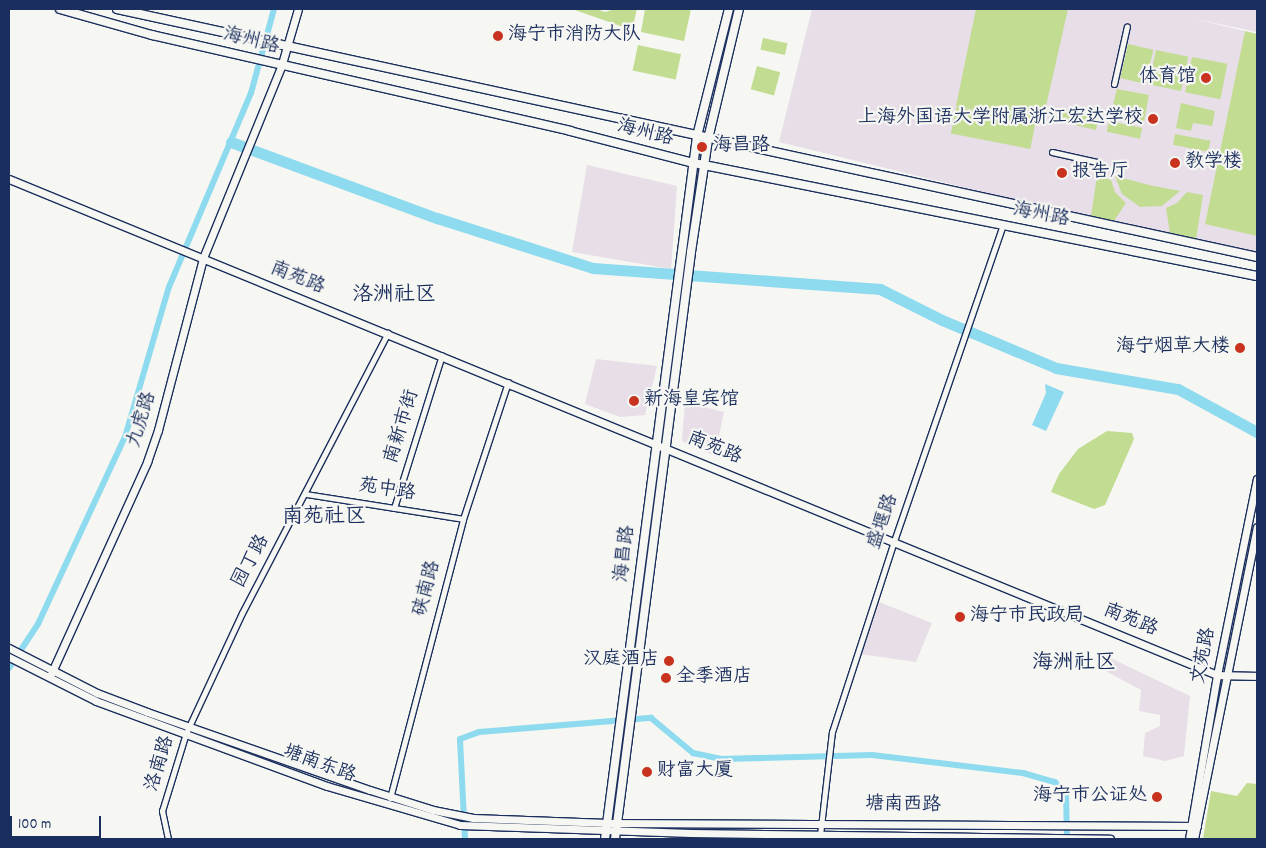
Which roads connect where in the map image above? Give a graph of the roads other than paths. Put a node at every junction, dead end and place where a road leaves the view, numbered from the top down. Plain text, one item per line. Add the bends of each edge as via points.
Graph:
1 (60, 9) edge
2 (117, 9) edge
3 (298, 9) edge
4 (729, 9) edge
5 (739, 9) edge
6 (1127, 26) dead end
7 (282, 47) junction
8 (282, 66) junction
9 (1114, 84) dead end
10 (697, 136) junction
11 (708, 139) junction
12 (1052, 152) dead end
13 (1097, 162) dead end
14 (694, 163) junction
15 (705, 165) junction
16 (9, 179) edge
17 (1003, 225) junction
18 (200, 257) junction
19 (1257, 257) edge
20 (1257, 276) edge
21 (388, 333) junction
22 (442, 355) junction
23 (508, 382) junction
24 (656, 443) junction
25 (665, 446) junction
26 (1257, 479) edge
27 (306, 494) junction
28 (394, 508) junction
29 (463, 519) junction
30 (1257, 527) edge
31 (894, 541) junction
32 (9, 648) edge
33 (9, 657) edge
34 (28, 662) junction
35 (51, 674) junction
36 (1217, 674) junction
37 (1228, 676) junction
38 (1257, 676) edge
39 (627, 707) junction
40 (187, 730) junction
41 (391, 797) junction
42 (388, 806) junction
43 (820, 822) junction
44 (1194, 826) junction
45 (609, 829) edge
46 (615, 835) edge
47 (820, 835) junction
48 (168, 839) edge
49 (1110, 839) edge
50 (1189, 839) edge
51 (1194, 839) edge

1 - 8 main road, 海州路
2 - 7 main road, 海州路
3 - 7 main road
4 - 10 main road, 海昌路
5 - 11 main road, 海昌路
6 - 9 street
7 - 8 main road, 九虎路
7 - 10 main road, 海州路
8 - 14 main road, 海州路 via 570,131
8 - 18 main road, 九虎路
10 - 11 main road, 海州路
10 - 14 main road, 海昌路
11 - 15 main road, 海昌路
11 - 19 main road, 海州路
12 - 13 street
14 - 15 main road, 海州路
14 - 24 main road, 海昌路
15 - 17 main road, 海州路
15 - 25 main road, 海昌路
16 - 18 main road, 南苑路
17 - 20 main road, 海州路
17 - 31 street, 盛堰路
18 - 21 main road, 南苑路
18 - 35 main road, 九虎路 via 158,430 147,462
21 - 22 main road, 南苑路
21 - 27 street, 园丁路
22 - 23 main road, 南苑路
22 - 28 street, 南新市街
23 - 24 main road, 南苑路
23 - 29 street, 硖南路
24 - 25 main road, 南苑路
24 - 39 main road, 海昌路
25 - 31 main road, 南苑路
25 - 39 main road, 海昌路
26 - 36 main road, 文苑路
27 - 28 street, 苑中路
27 - 40 street, 园丁路 via 242,613
28 - 29 street, 苑中路
29 - 41 street, 硖南路
30 - 37 main road, 文苑路
31 - 36 main road, 南苑路
31 - 43 street, 盛堰路 via 830,743
32 - 34 main road
33 - 34 main road
34 - 35 main road, 塘南东路
35 - 40 main road, 塘南东路
36 - 37 main road, 南苑路
36 - 44 main road, 文苑路
37 - 38 main road, 南苑路
37 - 44 main road, 文苑路
39 - 45 main road, 海昌路
40 - 41 main road, 塘南东路
40 - 42 main road, 塘南东路
40 - 48 street, 洛南路 via 162,811
41 - 42 street, 硖南路
41 - 45 main road, 塘南东路 via 472,818
42 - 45 main road, 塘南东路 via 460,825
43 - 44 main road, 塘南西路
43 - 45 main road, 塘南西路
43 - 47 street, 盛堰路
44 - 50 main road, 文苑路
44 - 51 main road, 文苑路
45 - 46 main road, 海昌路
46 - 47 main road, 塘南西路
47 - 49 main road, 塘南西路

